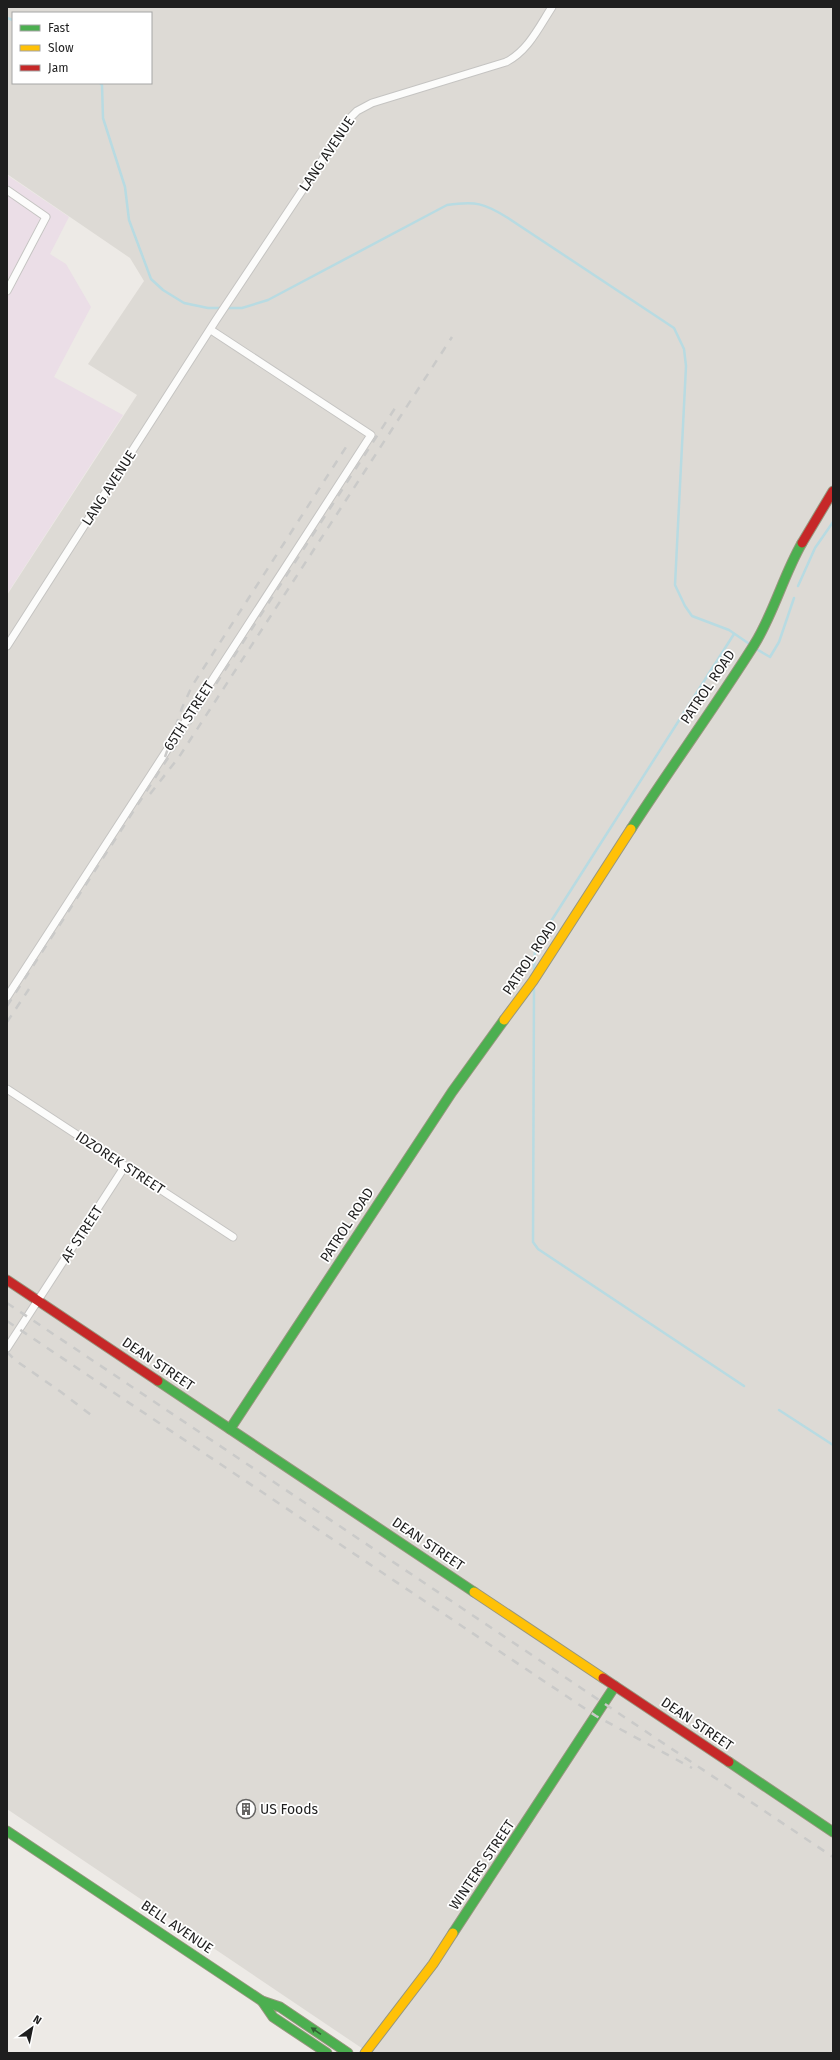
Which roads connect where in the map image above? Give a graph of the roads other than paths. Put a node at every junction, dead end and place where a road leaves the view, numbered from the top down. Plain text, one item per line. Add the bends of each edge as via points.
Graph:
1 (552, 7) edge
2 (7, 190) edge
3 (7, 291) edge
4 (211, 330) junction
5 (833, 491) edge
6 (7, 646) edge
7 (7, 997) edge
8 (7, 1089) edge
9 (125, 1166) junction
10 (233, 1237) dead end
11 (7, 1280) edge
12 (38, 1301) junction
13 (7, 1348) edge
14 (230, 1429) junction
15 (614, 1686) junction
16 (7, 1831) edge
17 (833, 1832) edge
18 (262, 2001) junction
19 (326, 2053) edge
20 (348, 2053) edge
21 (365, 2053) edge

1 - 4 street, LANG AVENUE via 526,46 514,58 372,103 357,111
2 - 3 street via 46,217
4 - 6 street, LANG AVENUE
4 - 7 street, 65TH STREET via 371,435
5 - 14 street, PATROL ROAD via 794,557 776,604 755,644 657,789 533,981 438,1113
8 - 9 street, IDZOREK STREET
9 - 10 street, IDZOREK STREET
9 - 12 street, AF STREET
11 - 12 street, DEAN STREET
12 - 13 street, AF STREET
12 - 14 street, DEAN STREET
14 - 15 street, DEAN STREET
15 - 17 street, DEAN STREET
15 - 21 street, WINTERS STREET via 433,1964
16 - 18 street, BELL AVENUE
18 - 19 street, BELL AVENUE via 273,2017
20 -> 18 street via 280,2007

